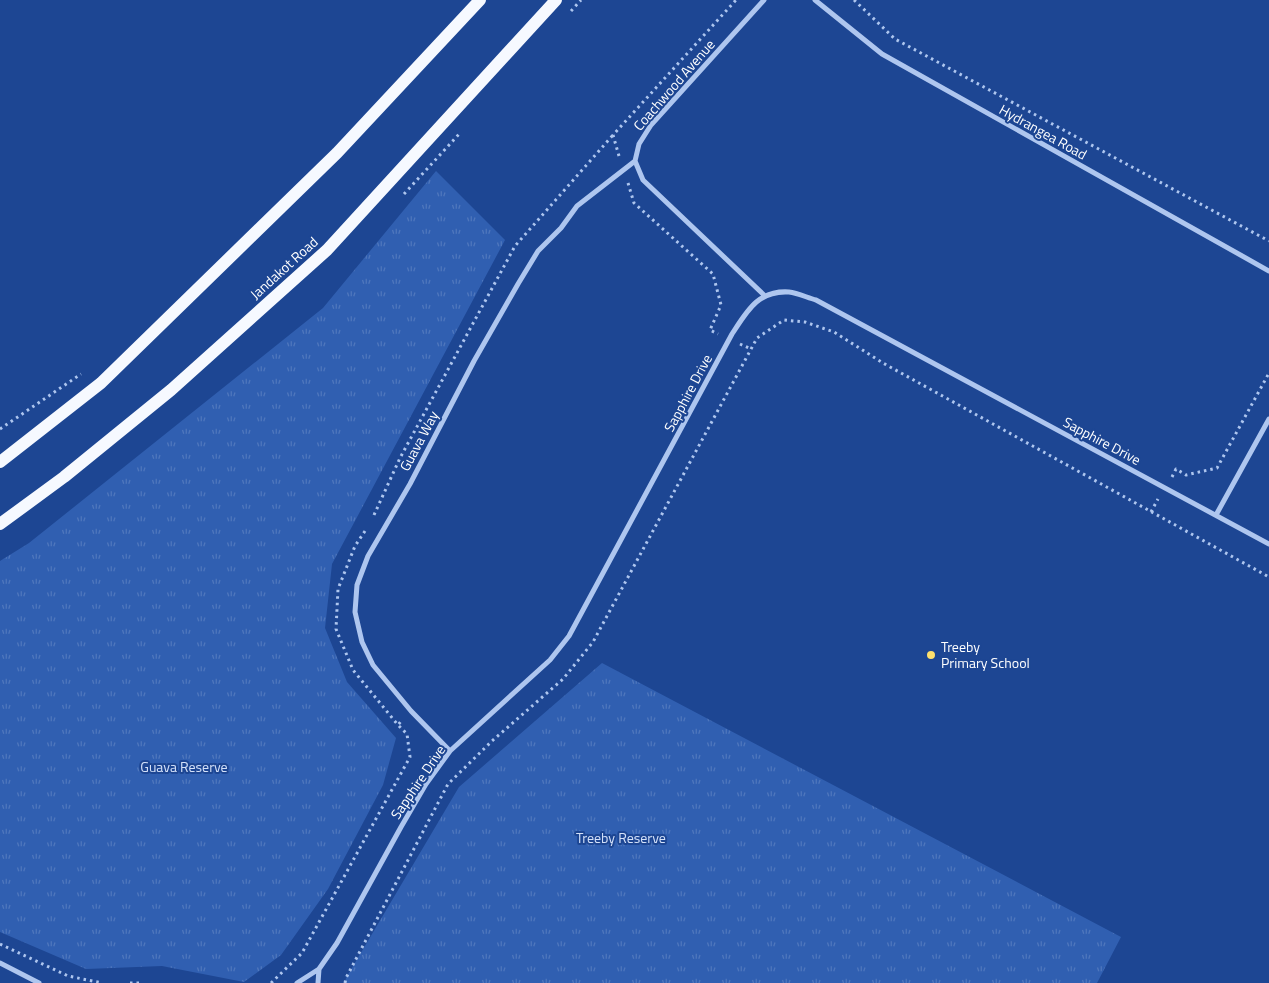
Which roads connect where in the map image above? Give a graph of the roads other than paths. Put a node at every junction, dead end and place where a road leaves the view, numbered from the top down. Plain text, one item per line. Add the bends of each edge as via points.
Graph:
1 (480, 0) edge
2 (556, 0) edge
3 (764, 0) edge
4 (815, 0) edge
5 (635, 161) junction
6 (1269, 271) edge
7 (764, 296) junction
8 (1269, 418) edge
9 (0, 462) edge
10 (1216, 515) junction
11 (0, 524) edge
12 (1269, 544) edge
13 (450, 751) junction
14 (0, 963) edge
15 (318, 969) junction
16 (39, 983) edge
17 (296, 983) edge
18 (318, 983) edge

1 - 9 main road via 337,153 101,383
2 - 11 main road, Jandakot Road via 327,250 171,390
3 - 5 street, Coachwood Avenue via 652,125 639,144
4 - 6 street, Hydrangea Road via 882,54
5 - 7 street via 643,180
5 - 13 street, Guava Way via 577,206 538,251 368,556 357,585 355,612 362,642 373,664 411,711
7 - 10 street, Sapphire Drive via 790,292 816,300
7 - 13 street, Sapphire Drive via 748,310 730,339 569,636 550,660
8 - 10 street
10 - 12 street, Sapphire Drive
13 - 15 street, Sapphire Drive via 426,784 337,943
14 - 16 street
15 - 17 street, Sapphire Drive
15 - 18 street

